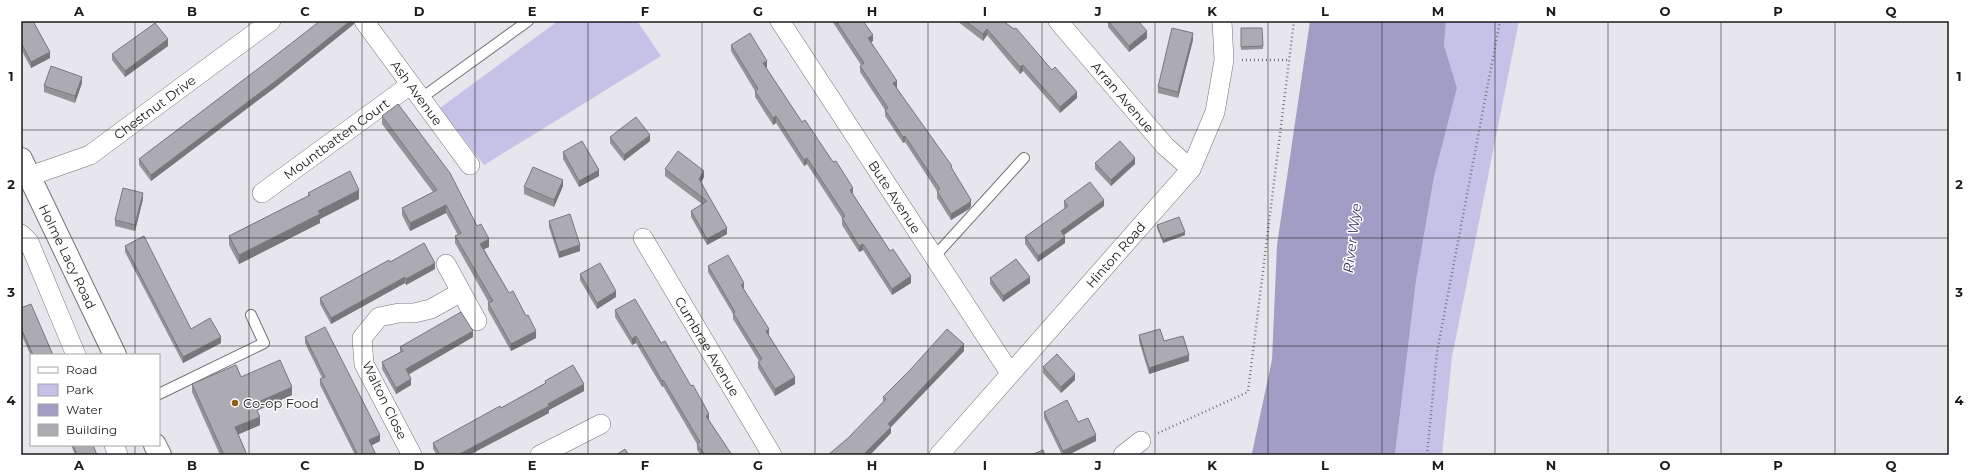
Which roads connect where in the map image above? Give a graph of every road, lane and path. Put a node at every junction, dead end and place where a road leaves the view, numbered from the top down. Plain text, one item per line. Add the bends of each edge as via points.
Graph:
1 (364, 21) edge
2 (528, 21) edge
3 (780, 21) edge
4 (1058, 21) edge
5 (1222, 21) edge
6 (1294, 21) edge
7 (1500, 21) edge
8 (267, 22) edge
9 (1224, 60) junction
10 (1288, 60) junction
11 (415, 92) junction
12 (1024, 158) dead end
13 (470, 165) dead end
14 (1191, 169) junction
15 (24, 172) edge
16 (262, 193) dead end
17 (21, 234) edge
18 (643, 238) dead end
19 (934, 257) junction
20 (446, 264) dead end
21 (461, 292) junction
22 (251, 315) dead end
23 (477, 321) dead end
24 (76, 354) edge
25 (115, 354) edge
26 (1010, 373) junction
27 (160, 394) edge
28 (601, 424) dead end
29 (1141, 441) joint
30 (156, 446) edge
31 (160, 455) edge
32 (412, 455) edge
33 (540, 455) edge
34 (772, 455) edge
35 (939, 455) edge
36 (1123, 455) edge
37 (1427, 455) edge

1 - 11 street, Ash Avenue
2 - 11 lane
3 - 19 street, Bute Avenue
4 - 14 street, Arran Avenue via 1165,146
5 - 9 street, Hinton Road
6 - 10 path
7 - 37 path via 1437,352
8 - 15 street, Chestnut Drive via 90,155
9 - 10 path
9 - 14 street, Hinton Road via 1215,112
10 - 29 path via 1248,392
11 - 13 street, Ash Avenue
11 - 16 street, Mountbatten Court
12 - 19 lane
14 - 26 street, Hinton Road
15 - 25 street, Holme Lacy Road
17 - 24 street via 29,242
18 - 34 street, Cumbrae Avenue
19 - 26 street, Bute Avenue
20 - 21 street
21 - 23 street
21 - 32 street, Walton Close via 431,309 379,317 362,338 364,364
22 - 27 lane via 264,343
26 - 35 street, Hinton Road
28 - 33 street
29 - 36 street
30 - 31 street

